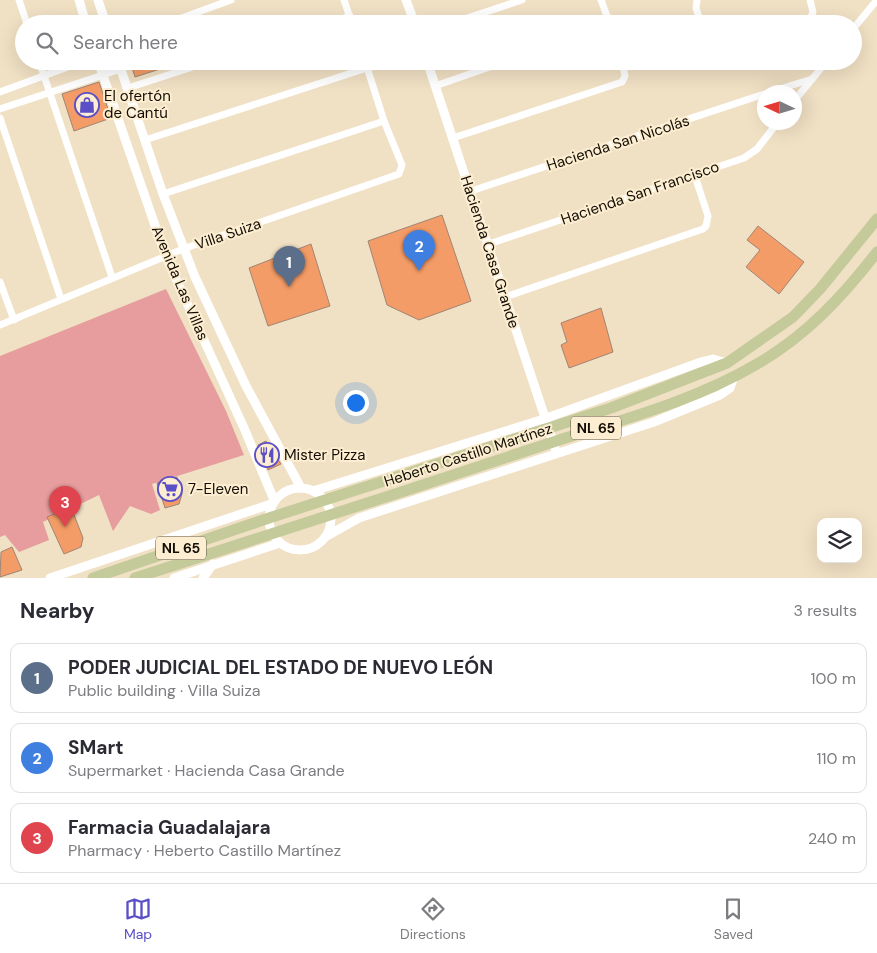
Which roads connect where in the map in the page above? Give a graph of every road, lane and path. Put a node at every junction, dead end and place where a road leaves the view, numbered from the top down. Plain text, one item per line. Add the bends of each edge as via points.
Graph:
1 (19, 0) edge
2 (78, 0) edge
3 (98, 0) edge
4 (231, 0) edge
5 (344, 0) edge
6 (406, 0) edge
7 (522, 0) edge
8 (601, 0) edge
9 (810, 0) edge
10 (877, 0) edge
11 (696, 2) edge
12 (24, 15) edge
13 (83, 15) edge
14 (103, 15) edge
15 (190, 15) edge
16 (349, 15) edge
17 (412, 15) edge
18 (476, 15) edge
19 (607, 15) edge
20 (699, 15) edge
21 (811, 15) edge
22 (862, 18) edge
23 (42, 70) edge
24 (58, 70) edge
25 (101, 70) edge
26 (111, 70) edge
27 (121, 70) edge
28 (183, 70) edge
29 (351, 70) edge
30 (368, 70) edge
31 (430, 70) edge
32 (481, 70) edge
33 (624, 70) edge
34 (819, 70) edge
35 (44, 75) junction
36 (103, 75) junction
37 (812, 78) junction
38 (791, 85) edge
39 (435, 86) junction
40 (128, 88) junction
41 (802, 91) edge
42 (0, 92) edge
43 (50, 93) junction
44 (757, 96) edge
45 (0, 109) edge
46 (0, 118) edge
47 (384, 121) junction
48 (772, 130) edge
49 (453, 138) junction
50 (146, 140) junction
51 (694, 173) junction
52 (471, 191) junction
53 (163, 194) junction
54 (877, 219) edge
55 (489, 244) junction
56 (183, 249) junction
57 (877, 252) edge
58 (166, 257) junction
59 (112, 277) junction
60 (0, 282) edge
61 (505, 297) junction
62 (61, 299) junction
63 (14, 320) junction
64 (0, 325) edge
65 (727, 363) junction
66 (734, 376) junction
67 (546, 424) junction
68 (554, 447) junction
69 (300, 488) junction
70 (314, 490) junction
71 (325, 500) junction
72 (273, 502) junction
73 (331, 516) junction
74 (268, 518) junction
75 (325, 538) junction
76 (277, 539) junction
77 (213, 564) junction
78 (154, 575) edge
79 (50, 578) edge
80 (94, 578) edge
81 (135, 578) edge
82 (174, 578) edge
83 (203, 578) edge

1 - 12 street
2 - 13 street
3 - 14 street
4 - 15 street
5 - 16 street
6 - 17 street
7 - 18 street
8 - 19 street
9 - 21 street
10 - 22 street
11 - 20 street
23 - 35 street
24 - 35 street
25 - 36 street, Avenida Las Villas
26 - 36 street
27 - 40 street, Avenida Las Villas
28 - 40 street
29 - 50 street
30 - 47 street
31 - 39 street, Hacienda Casa Grande
32 - 39 street
33 - 49 street via 622,82
34 - 37 street
35 - 42 street
35 - 43 street
36 - 43 street
36 - 58 street, Avenida Las Villas
37 - 38 street
37 - 41 street
39 - 49 street, Hacienda Casa Grande
40 - 50 street, Avenida Las Villas
43 - 45 street
43 - 59 street
44 - 52 street, Hacienda San Nicolás
46 - 62 street
47 - 53 street
47 - 56 street, Villa Suiza via 402,165 395,176
48 - 51 street, Hacienda San Francisco via 752,154
49 - 52 street, Hacienda Casa Grande
50 - 53 street, Avenida Las Villas
51 - 55 street, Hacienda San Francisco
51 - 61 street via 708,216 702,229
52 - 55 street, Hacienda Casa Grande
53 - 56 street, Avenida Las Villas
54 - 65 main road, Heberto Castillo Martínez / NL 65 via 793,317
55 - 61 street, Hacienda Casa Grande
56 - 58 street, Villa Suiza
56 - 69 street, Avenida Las Villas via 246,386
57 - 66 main road, Heberto Castillo Martínez / NL 65 via 852,284 815,322 776,353
58 - 59 street, Villa Suiza
58 - 72 street, Avenida Las Villas via 244,428
59 - 62 street, Villa Suiza
60 - 63 street
61 - 67 street, Hacienda Casa Grande
62 - 63 street, Villa Suiza
63 - 64 street, Villa Suiza
65 - 66 main road
65 - 67 main road, Heberto Castillo Martínez / NL 65 via 636,399
66 - 68 main road, Heberto Castillo Martínez / NL 65 via 708,389
67 - 68 street, Hacienda Casa Grande
67 - 70 street
67 - 71 main road, Heberto Castillo Martínez / NL 65
68 - 73 main road, Heberto Castillo Martínez / NL 65
68 - 75 street via 359,518
69 - 70 street
69 - 72 street via 284,493
70 - 71 street
71 - 73 street
71 - 74 main road, Heberto Castillo Martínez / NL 65
72 - 74 street
72 - 79 street
73 - 75 street
73 - 76 main road, Heberto Castillo Martínez / NL 65
74 - 76 street
74 - 80 main road, Heberto Castillo Martínez / NL 65
75 - 76 street via 306,550 291,549
76 - 77 street
76 - 78 main road, Heberto Castillo Martínez / NL 65
77 - 82 street
77 - 83 street
78 - 81 main road, Heberto Castillo Martínez / NL 65

